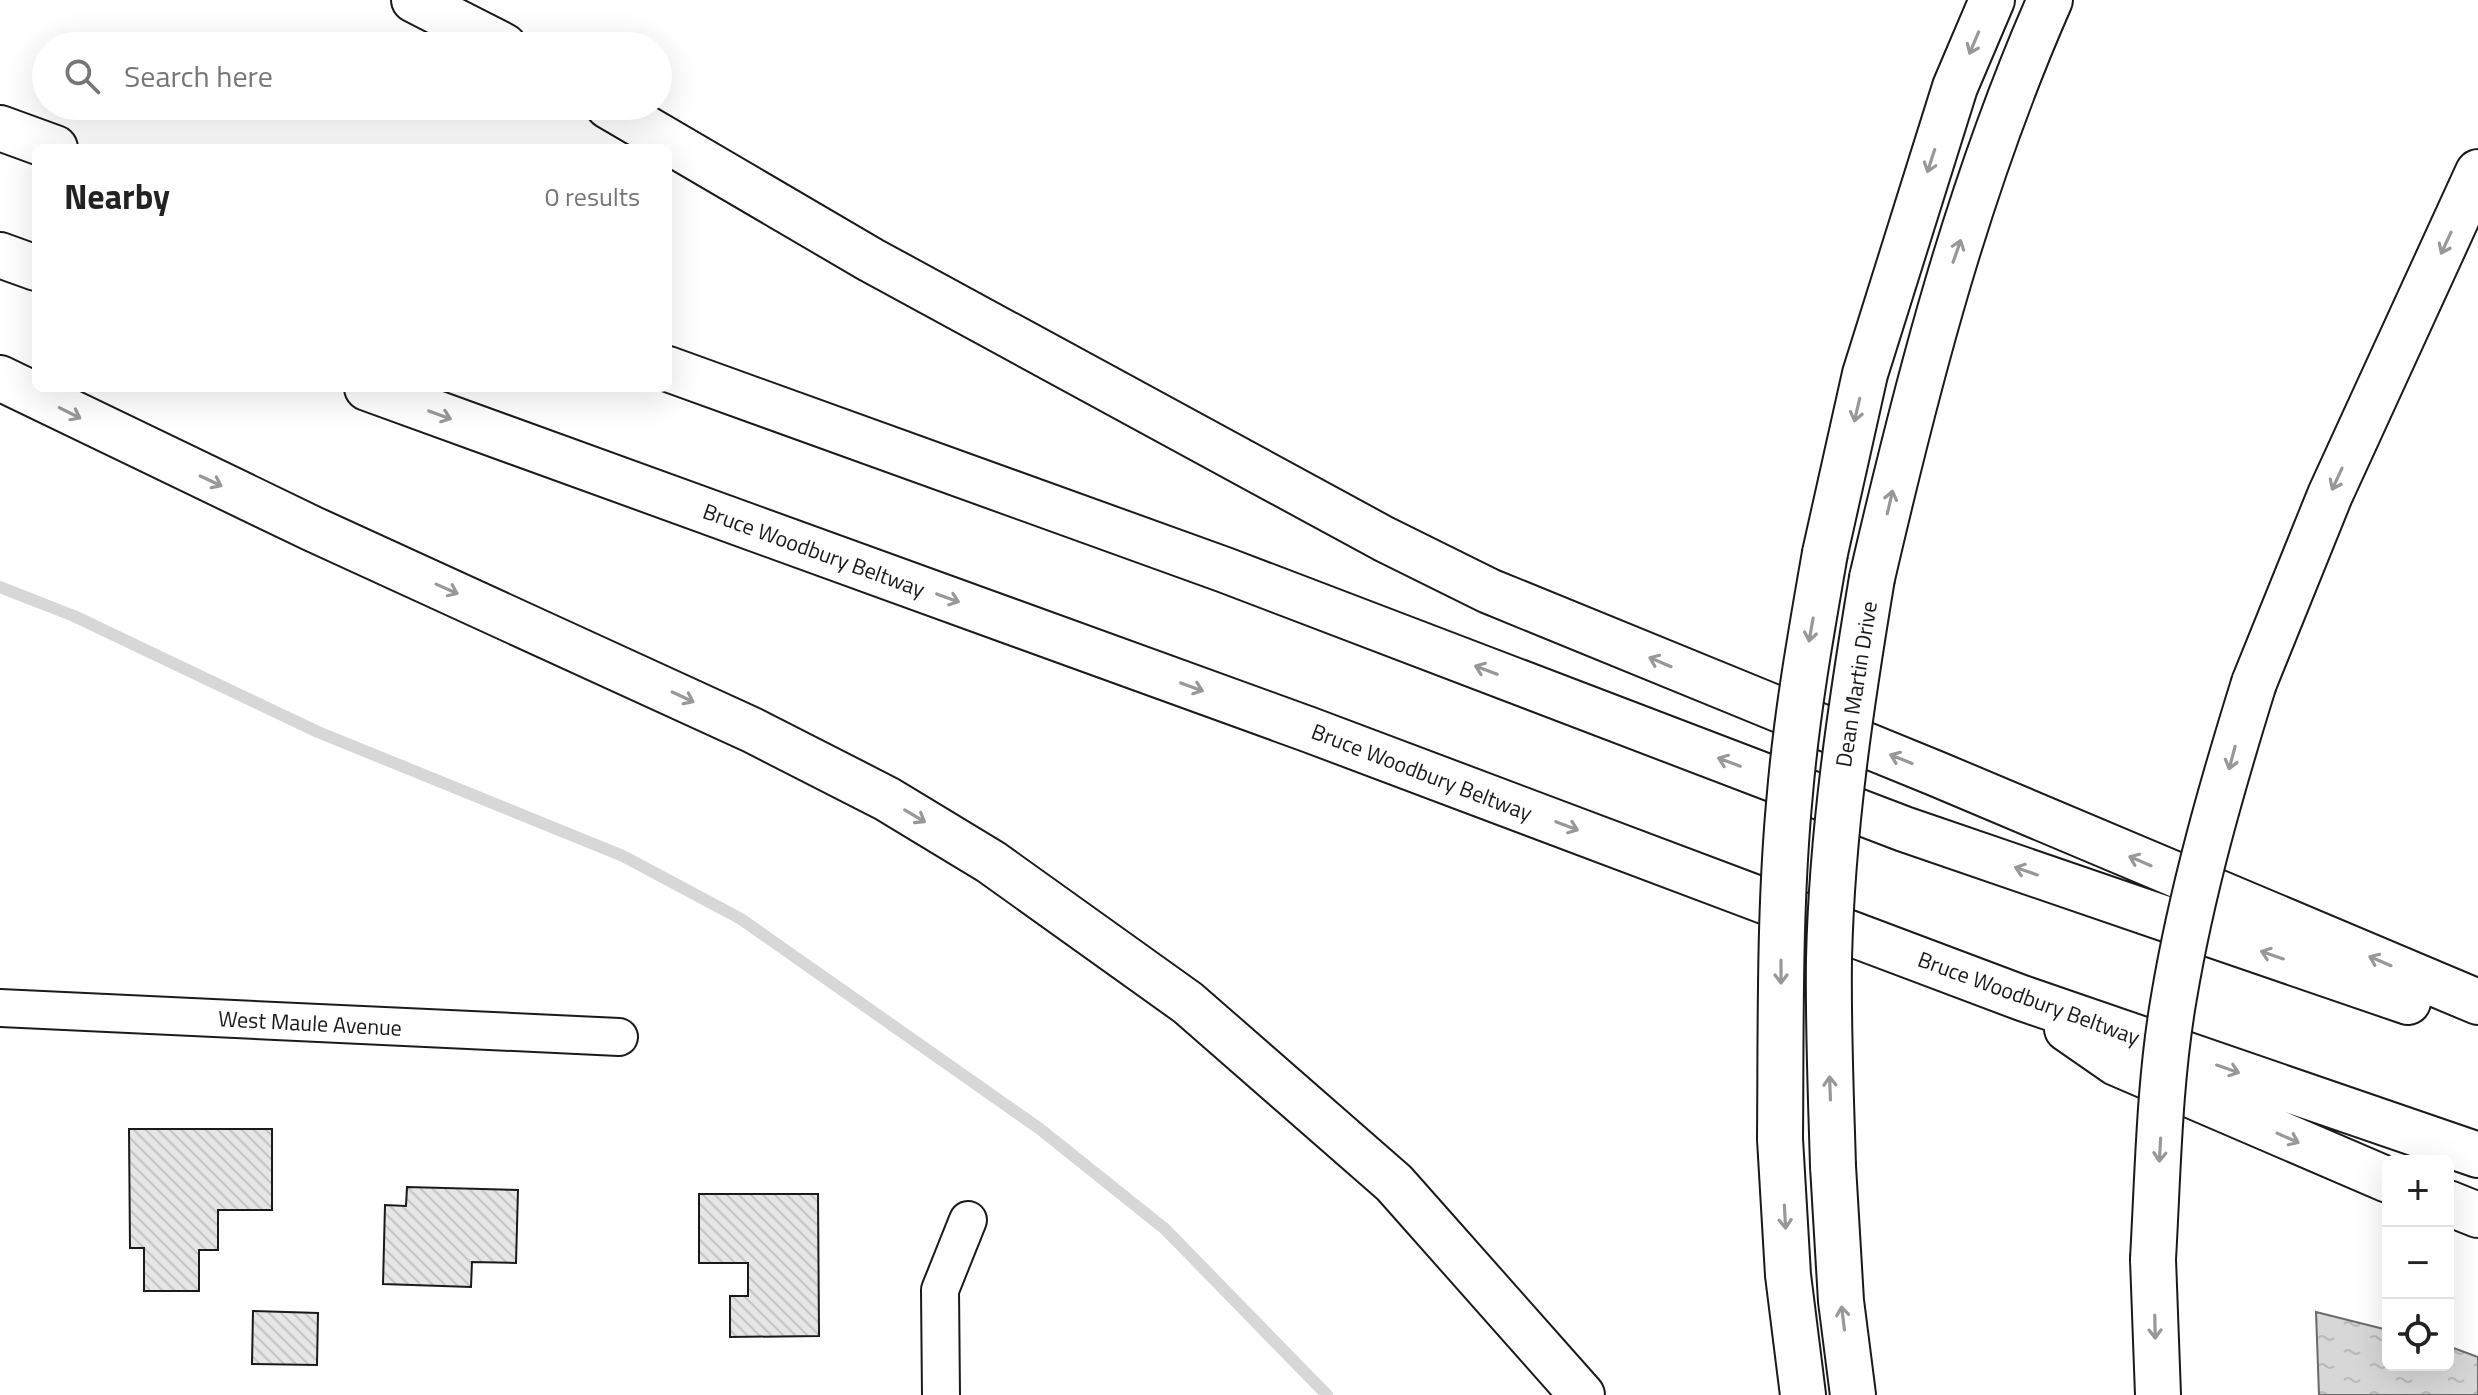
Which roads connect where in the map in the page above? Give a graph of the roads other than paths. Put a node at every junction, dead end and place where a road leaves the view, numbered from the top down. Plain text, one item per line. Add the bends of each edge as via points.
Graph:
1 (414, 0) edge
2 (1992, 0) edge
3 (2050, 0) edge
4 (477, 32) edge
5 (632, 120) edge
6 (0, 128) edge
7 (44, 144) edge
8 (2478, 172) edge
9 (0, 255) edge
10 (32, 267) edge
11 (672, 370) edge
12 (0, 378) edge
13 (378, 392) edge
14 (2022, 998) junction
15 (2478, 1002) edge
16 (0, 1008) edge
17 (2478, 1026) edge
18 (619, 1037) dead end
19 (2478, 1155) edge
20 (2382, 1177) edge
21 (2454, 1205) edge
22 (2478, 1215) edge
23 (968, 1220) dead end
24 (941, 1395) edge
25 (1582, 1395) edge
26 (1803, 1395) edge
27 (1853, 1395) edge
28 (2158, 1395) edge

1 - 4 main road
2 -> 26 main road, bridge via 1955,87 1865,374 1800,696 1781,932 1780,1139 1788,1275
27 -> 3 main road, Dean Martin Drive, bridge via 1833,1166 1829,957 1848,721 1872,578 1940,302 2012,85
15 -> 5 main road via 1489,591 871,260
6 - 7 main road
8 -> 28 main road, bridge via 2330,495 2254,683 2195,893 2165,1071 2153,1259
9 - 10 main road
17 -> 11 main road via 1904,829 1225,570
12 -> 25 main road via 752,730 887,799 991,862 1188,1003 1394,1183
13 -> 14 main road, Bruce Woodbury Beltway via 1310,730
14 -> 19 main road, Bruce Woodbury Beltway
14 -> 20 main road via 2116,1063
16 - 18 street, West Maule Avenue
21 - 22 main road
23 - 24 street via 940,1290

